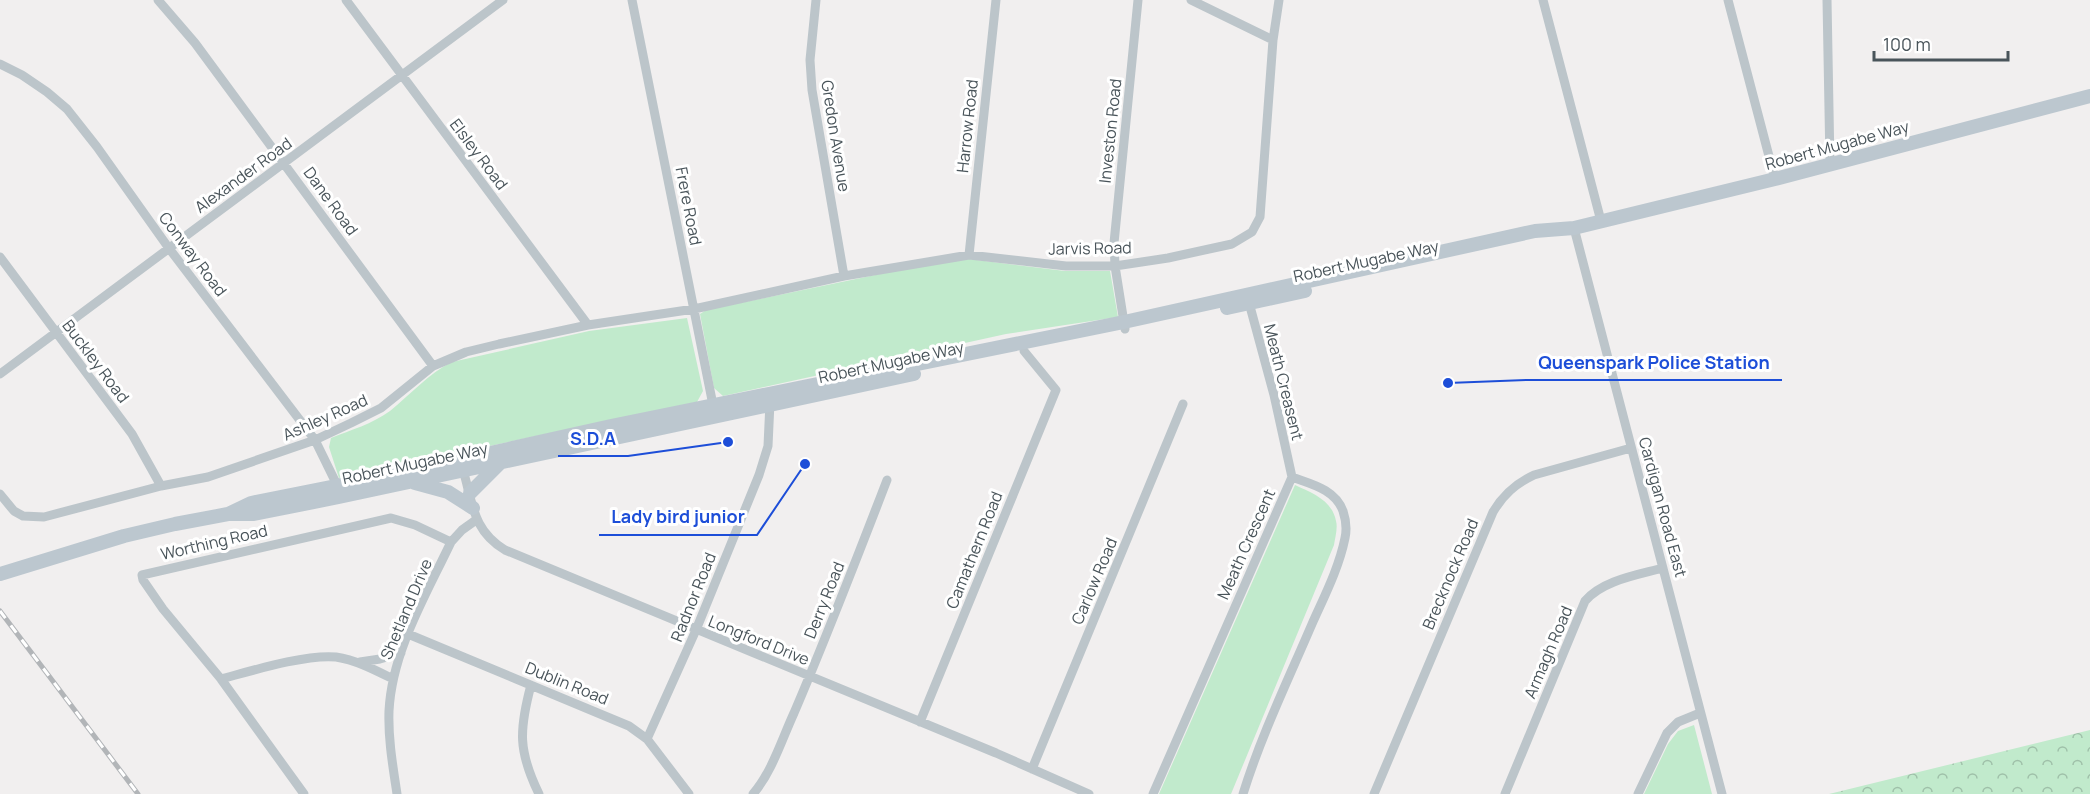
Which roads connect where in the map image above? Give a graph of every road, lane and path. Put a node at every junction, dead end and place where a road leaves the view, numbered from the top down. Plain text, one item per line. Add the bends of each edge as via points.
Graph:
1 (158, 0) edge
2 (346, 0) edge
3 (503, 0) edge
4 (816, 0) edge
5 (996, 0) edge
6 (1138, 0) edge
7 (1191, 0) edge
8 (1279, 0) edge
9 (1543, 0) edge
10 (1728, 0) edge
11 (1827, 0) edge
12 (633, 1) edge
13 (1273, 40) junction
14 (0, 64) edge
15 (403, 76) junction
16 (2090, 96) edge
17 (285, 164) junction
18 (1830, 164) junction
19 (1775, 179) junction
20 (1601, 221) junction
21 (1574, 228) junction
22 (168, 247) junction
23 (969, 255) junction
24 (0, 257) edge
25 (1115, 266) junction
26 (844, 276) junction
27 (1248, 299) junction
28 (694, 309) junction
29 (588, 325) junction
30 (1124, 326) junction
31 (56, 333) junction
32 (1024, 351) junction
33 (433, 366) junction
34 (0, 374) edge
35 (770, 399) junction
36 (1183, 404) dead end
37 (714, 410) junction
38 (315, 440) junction
39 (1631, 448) junction
40 (499, 456) junction
41 (434, 465) junction
42 (463, 470) junction
43 (1292, 477) junction
44 (887, 480) dead end
45 (411, 482) junction
46 (337, 485) junction
47 (161, 486) junction
48 (470, 493) junction
49 (0, 494) edge
50 (228, 514) junction
51 (474, 514) junction
52 (451, 542) junction
53 (1663, 568) junction
54 (0, 574) edge
55 (696, 630) junction
56 (408, 634) junction
57 (402, 653) junction
58 (357, 662) junction
59 (809, 677) junction
60 (221, 679) junction
61 (393, 679) junction
62 (531, 685) junction
63 (1700, 713) junction
64 (920, 722) junction
65 (647, 739) junction
66 (1032, 769) junction
67 (304, 794) edge
68 (397, 794) edge
69 (539, 794) edge
70 (689, 794) edge
71 (753, 794) edge
72 (1089, 794) edge
73 (1153, 794) edge
74 (1243, 794) edge
75 (1374, 794) edge
76 (1505, 794) edge
77 (1638, 794) edge
78 (1722, 794) edge

1 - 17 street, Dane Road
2 - 15 street, Elsley Road
3 - 15 street, Alexander Road
4 - 26 street, Gredon Avenue via 810,60 812,90
5 - 23 street, Harrow Road
6 - 25 street, Investon Road
7 - 13 street
8 - 13 street, Jarvis Road
9 - 20 street
10 - 19 street
11 - 18 street
12 - 28 street, Frere Road
13 - 25 street, Jarvis Road via 1260,217 1256,227 1232,244
14 - 22 street, Conway Road via 30,80 67,109
15 - 17 street, Alexander Road
15 - 29 street, Elsley Road
16 - 18 main road, Robert Mugabe Way
17 - 22 street, Alexander Road
17 - 33 street, Dane Road
18 - 19 main road, Robert Mugabe Way
19 - 20 main road, Robert Mugabe Way
20 - 21 main road, Robert Mugabe Way
21 - 27 main road, Robert Mugabe Way via 1486,252
21 - 39 street, Cardigan Road East
22 - 31 street, Alexander Road
22 - 38 street, Conway Road
23 - 25 street, Jarvis Road via 1065,266
23 - 26 street, Jarvis Road
24 - 31 street, Buckley Road
25 - 30 street, Investon Road
26 - 28 street, Jarvis Road
27 - 30 main road, Robert Mugabe Way
27 - 43 street, Meath Creasent
28 - 29 street, Ashley Road
28 - 37 street, Frere Road
29 - 33 street, Ashley Road via 466,352
30 - 32 main road, Robert Mugabe Way
30 - 35 main road, Robert Mugabe Way
31 - 34 street, Alexander Road
31 - 47 street, Buckley Road via 132,434
32 - 35 main road, Robert Mugabe Way
32 - 64 street, Camathern Road via 1056,390
33 - 38 street, Ashley Road via 381,408
35 - 37 main road, Robert Mugabe Way
35 - 55 street, Radnor Road via 768,446 759,475
36 - 66 street, Carlow Road
37 - 40 main road, Robert Mugabe Way
38 - 46 street, Conway Road
38 - 47 street, Ashley Road via 208,477
39 - 53 street, Cardigan Road East
39 - 75 street, Brecknock Road via 1534,475 1499,501
40 - 41 main road, Robert Mugabe Way
40 - 42 main road, Robert Mugabe Way
40 - 48 main road
41 - 42 street
41 - 46 main road, Robert Mugabe Way
42 - 45 main road, Robert Mugabe Way
42 - 48 street, Longford Drive
43 - 73 street, Meath Crescent
43 - 74 street, Meath Crescent via 1328,491 1337,500 1346,523 1345,536
44 - 59 street, Derry Road
45 - 50 main road, Robert Mugabe Way via 254,514
45 - 51 main road via 448,492
46 - 50 main road, Robert Mugabe Way via 251,503
47 - 49 street, Ashley Road via 32,518 14,511
48 - 51 street, Longford Drive
50 - 54 main road, Robert Mugabe Way via 124,536
51 - 52 street, Shetland Drive
51 - 55 street, Longford Drive via 484,533 505,550
52 - 56 street, Shetland Drive
52 - 60 street, Worthing Road via 390,518 142,575 163,609
53 - 63 street, Cardigan Road East
53 - 76 street, Armagh Road via 1613,583 1586,601
55 - 59 street, Longford Drive
55 - 65 street, Radnor Road
56 - 57 street, Shetland Drive
56 - 62 street, Dublin Road
57 - 58 street
57 - 61 street, Shetland Drive
58 - 60 street via 327,657
58 - 61 street
59 - 64 street, Longford Drive
59 - 71 street, Derry Road via 774,758
60 - 67 street, Worthing Road
61 - 68 street, Shetland Drive via 390,743
62 - 65 street, Dublin Road via 618,720
62 - 69 street via 522,740 528,771
63 - 77 street via 1678,722 1667,733
63 - 78 street, Cardigan Road East
64 - 66 street, Longford Drive
65 - 70 street, Dublin Road
66 - 72 street, Longford Drive

